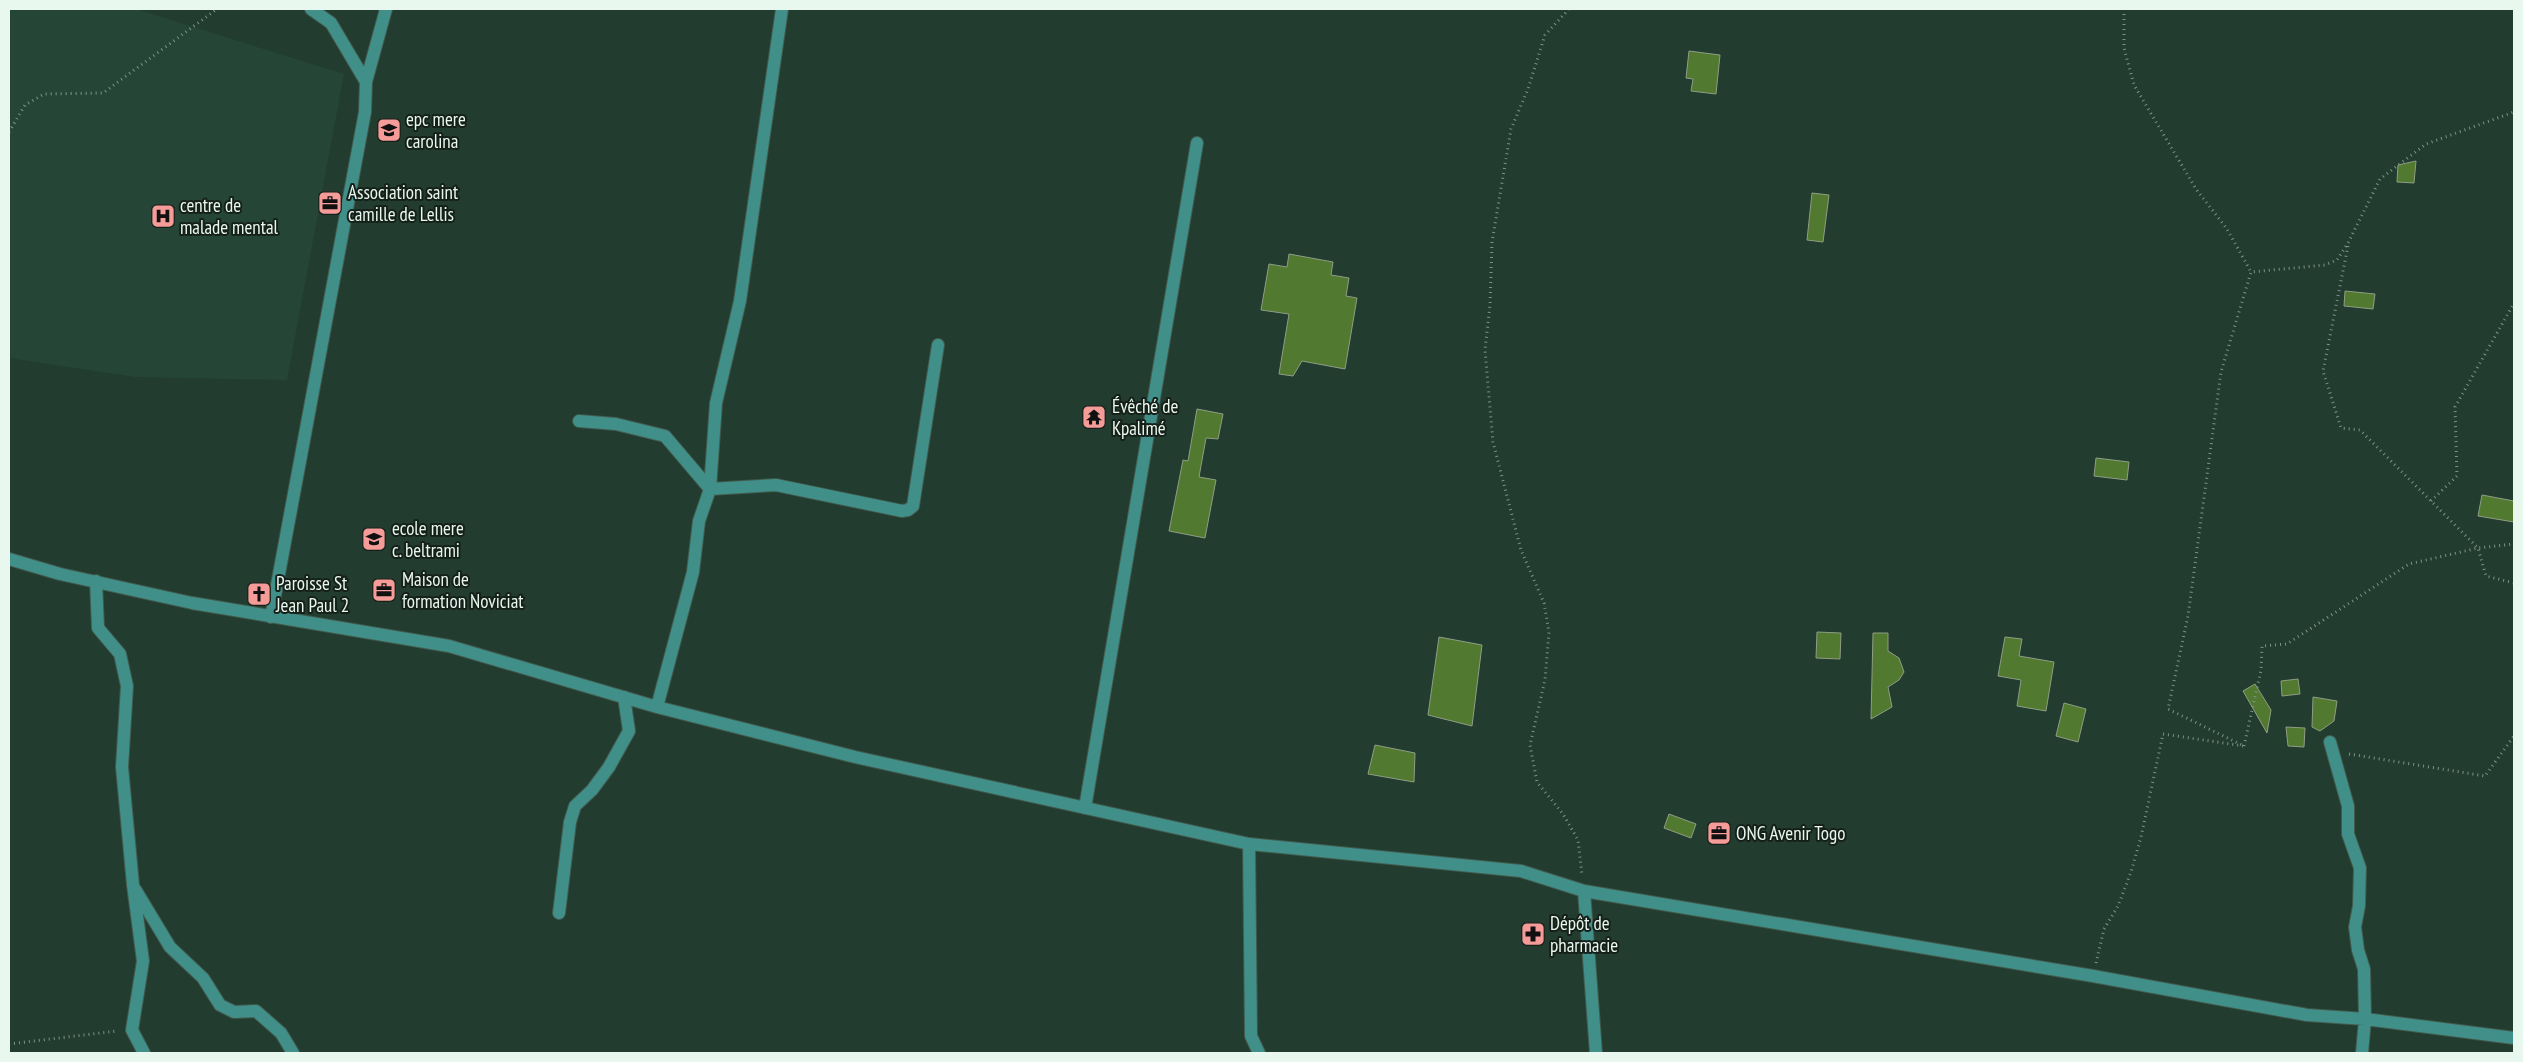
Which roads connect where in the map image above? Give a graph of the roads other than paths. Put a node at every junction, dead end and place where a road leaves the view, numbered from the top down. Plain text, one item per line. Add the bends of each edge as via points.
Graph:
1 (311, 9) edge
2 (386, 9) edge
3 (782, 9) edge
4 (366, 82) junction
5 (1197, 143) dead end
6 (938, 345) dead end
7 (579, 421) dead end
8 (710, 489) junction
9 (9, 559) edge
10 (96, 582) junction
11 (271, 617) junction
12 (624, 696) junction
13 (657, 707) junction
14 (2331, 746) road end
15 (1085, 808) junction
16 (1248, 844) junction
17 (133, 885) junction
18 (1584, 891) junction
19 (559, 913) dead end
20 (2365, 1019) junction
21 (2514, 1038) edge
22 (144, 1053) edge
23 (293, 1053) edge
24 (1259, 1053) edge
25 (1596, 1053) edge
26 (2362, 1053) edge

1 - 4 street via 332,23
2 - 4 street
3 - 8 street via 740,301 716,403
4 - 11 street via 365,112
5 - 15 street
6 - 8 street via 913,506 908,510 776,485
7 - 8 street via 616,424 665,436
8 - 13 street via 699,521 692,572
9 - 10 street
10 - 11 street
10 - 17 street via 98,628 120,654 127,686 122,767
11 - 12 street via 449,646
12 - 13 street
12 - 19 street via 629,731 609,768 575,806 570,822
13 - 15 street via 855,757
14 - 20 street via 2348,806 2348,834 2360,868 2355,927 2364,969
15 - 16 street
16 - 18 street via 1521,871
16 - 24 street via 1251,1036
17 - 22 street via 143,961 132,1030
17 - 23 street via 170,947 203,978 220,1005 234,1012 256,1010 281,1033
18 - 20 street via 2307,1014
18 - 25 street
20 - 21 street
20 - 26 street

